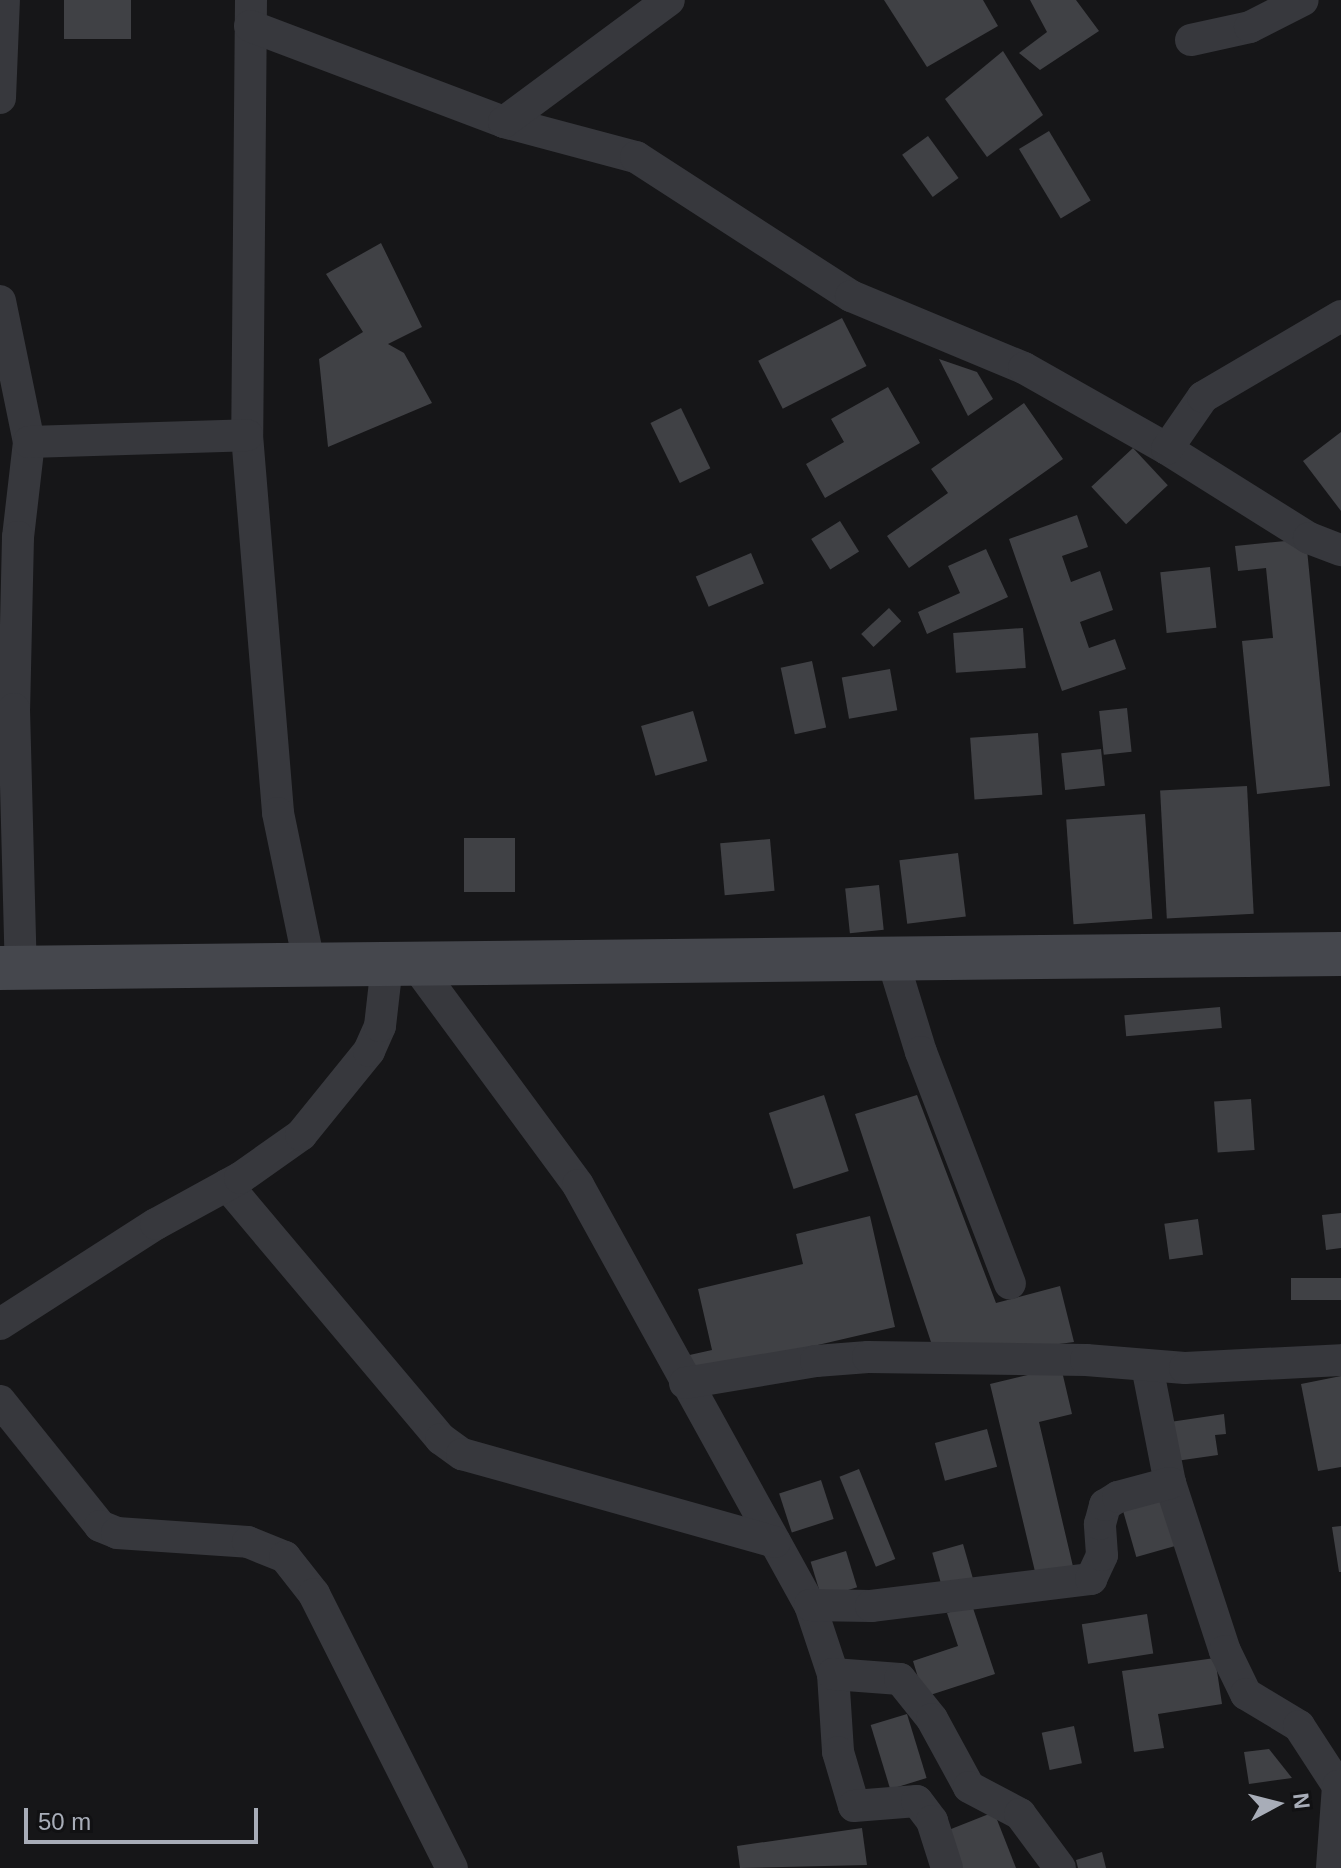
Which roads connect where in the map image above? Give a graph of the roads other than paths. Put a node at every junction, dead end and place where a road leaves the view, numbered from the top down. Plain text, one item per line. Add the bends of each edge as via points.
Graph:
1 (4, 0) edge
2 (669, 0) edge
3 (1303, 0) edge
4 (251, 13) edge
5 (1191, 40) dead end
6 (0, 98) edge
7 (504, 122) junction
8 (0, 301) edge
9 (1341, 316) edge
10 (247, 435) junction
11 (29, 442) junction
12 (1167, 449) junction
13 (1341, 550) edge
14 (1341, 954) edge
15 (892, 958) junction
16 (402, 965) junction
17 (310, 967) junction
18 (10, 968) edge
19 (227, 1185) junction
20 (1010, 1284) dead end
21 (0, 1324) edge
22 (1341, 1360) edge
23 (1147, 1366) junction
24 (685, 1383) junction
25 (0, 1401) edge
26 (1170, 1483) junction
27 (775, 1542) junction
28 (810, 1605) junction
29 (833, 1674) junction
30 (452, 1868) edge
31 (947, 1868) edge
32 (1060, 1868) edge
33 (1332, 1868) edge

1 - 6 street
2 - 7 street
3 - 5 street via 1250,27
4 - 7 street
4 - 10 street
7 - 12 street via 636,157 851,296 1024,368
8 - 11 street
9 - 12 street via 1203,397
10 - 11 street
10 - 17 street via 278,813
11 - 18 street via 18,537
12 - 13 street via 1309,538
14 - 15 street
15 - 16 street
15 - 20 street via 921,1052
16 - 17 street
16 - 19 street via 369,1051 301,1135
16 - 24 street via 578,1185
17 - 18 street
19 - 21 street
19 - 27 street via 441,1439 462,1454
22 - 23 street
23 - 24 street via 1086,1360 868,1357
23 - 26 street
24 - 27 street
25 - 30 street via 100,1526 117,1533 248,1542 285,1557 314,1594
26 - 28 street via 1105,1505 1102,1555 1091,1579 871,1606
26 - 33 street via 1208,1608 1246,1694 1299,1726 1338,1786
27 - 28 street
28 - 29 street
29 - 31 street via 838,1752 854,1806 917,1801 932,1821
29 - 32 street via 900,1679 932,1719 969,1787 1020,1814

